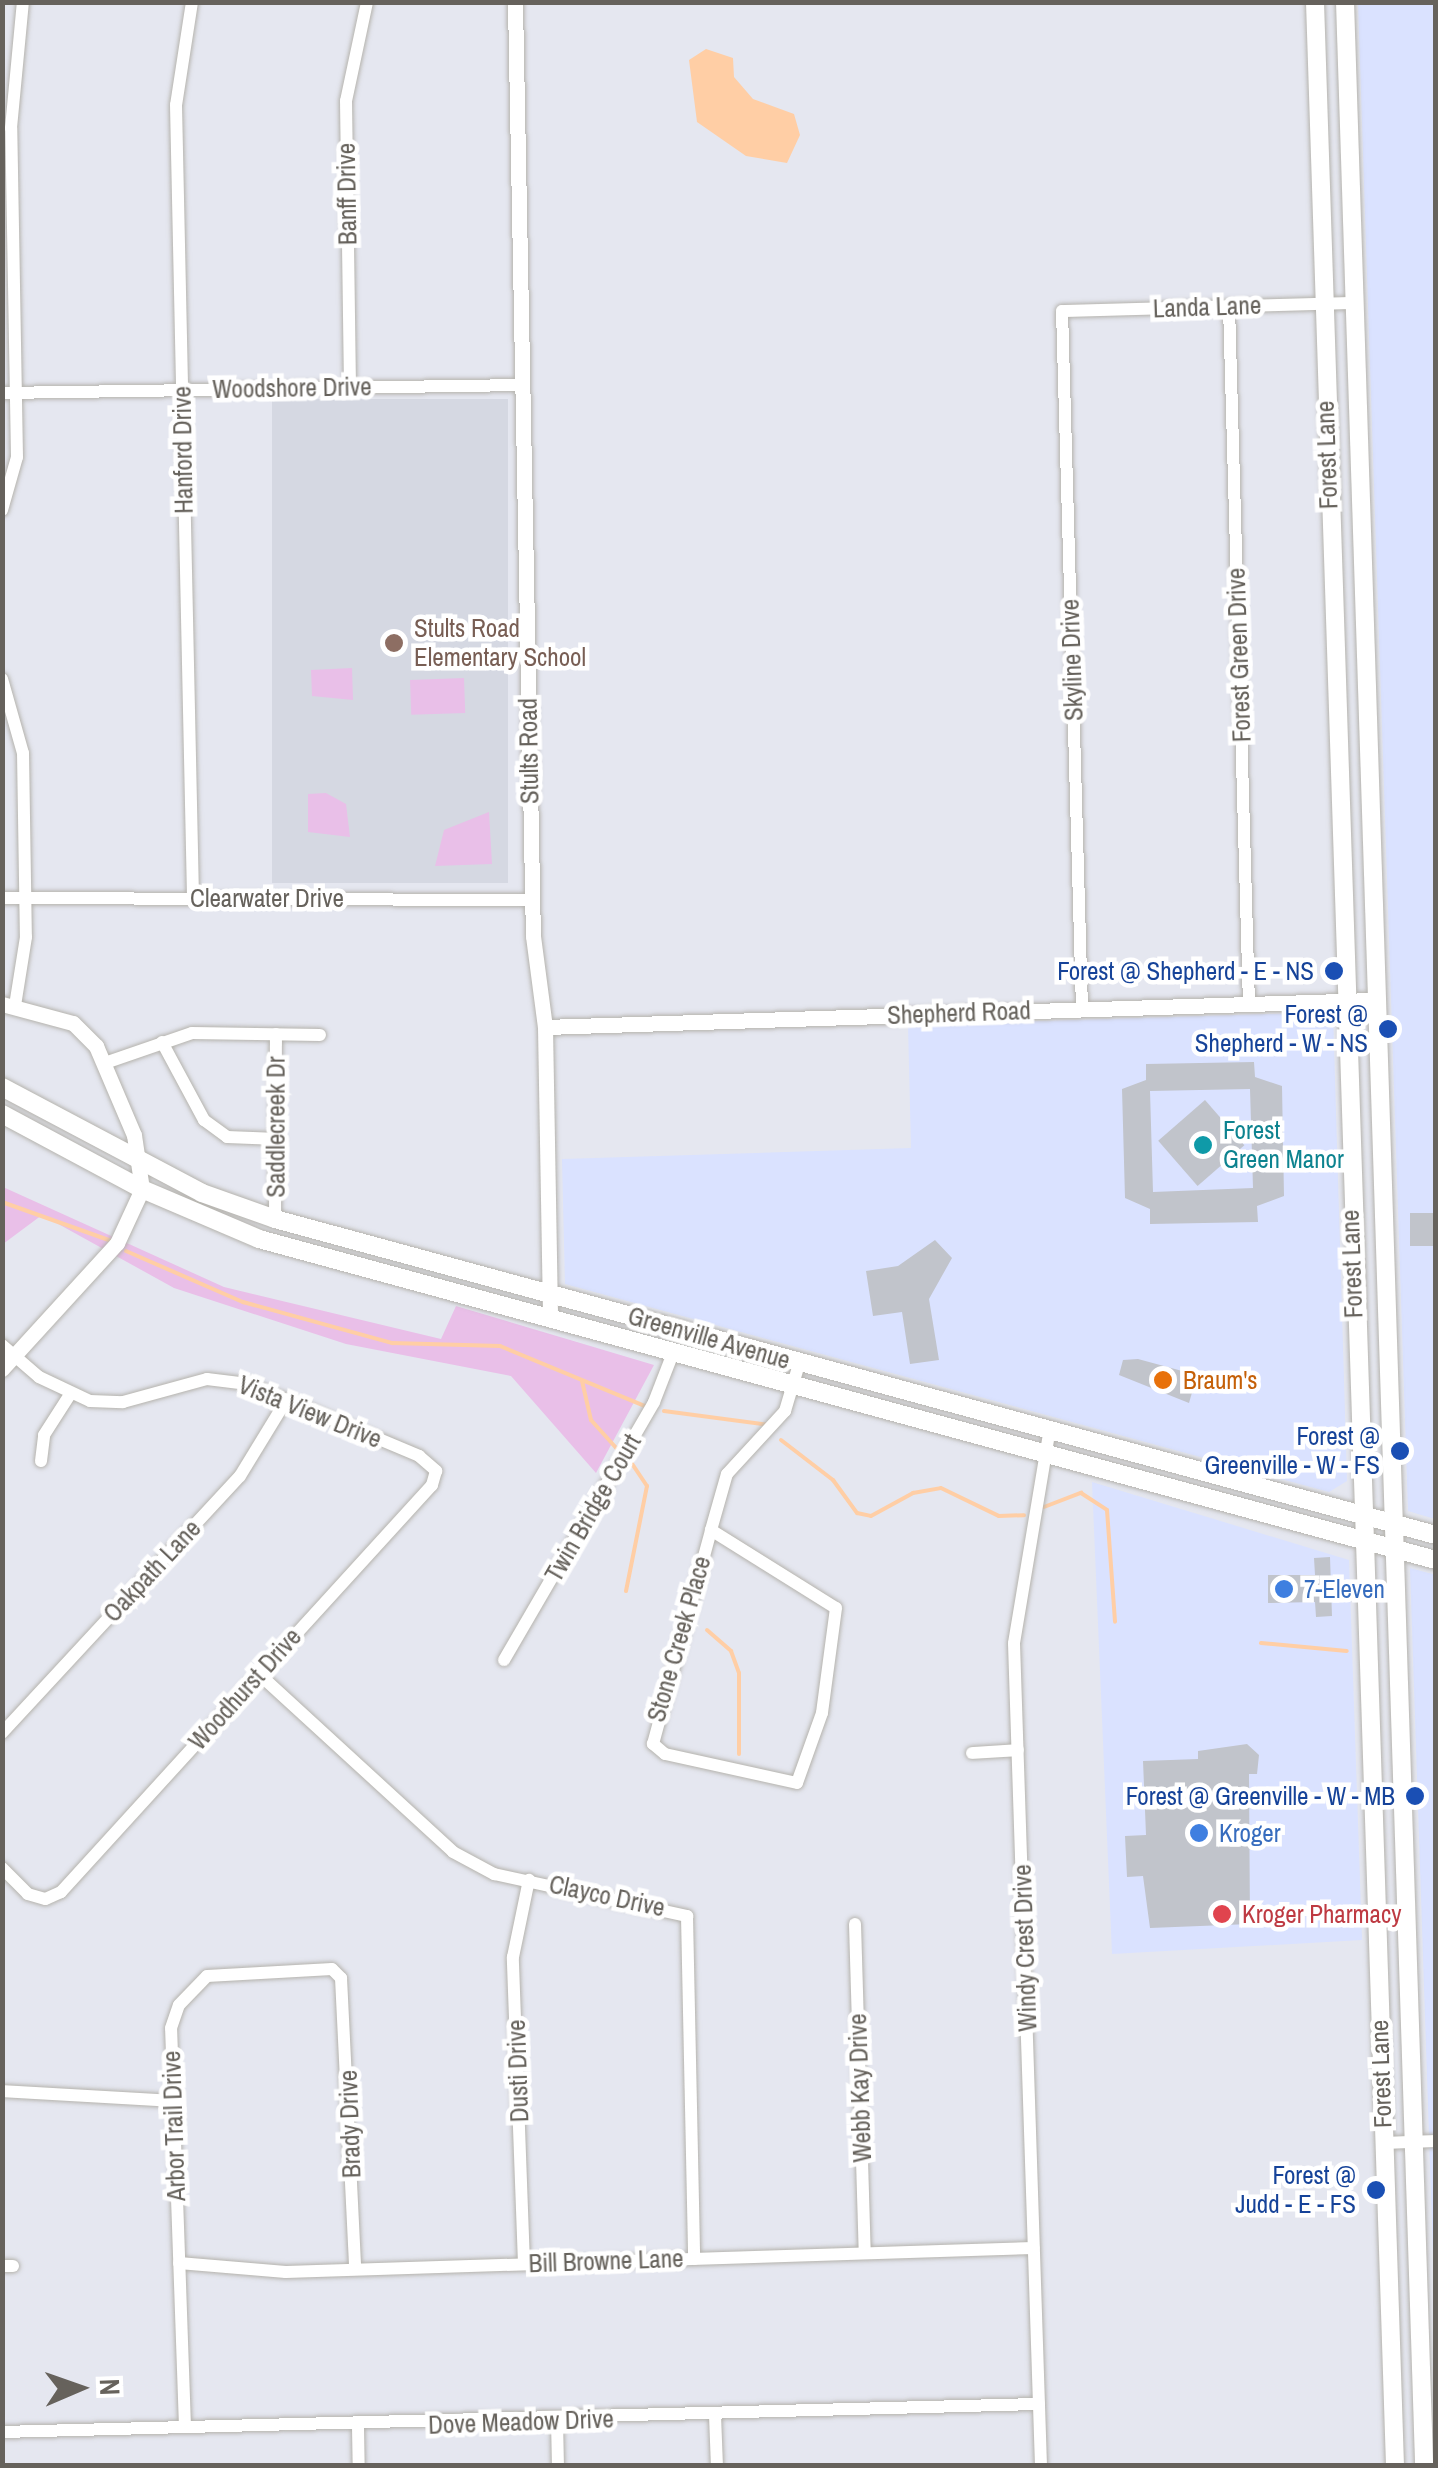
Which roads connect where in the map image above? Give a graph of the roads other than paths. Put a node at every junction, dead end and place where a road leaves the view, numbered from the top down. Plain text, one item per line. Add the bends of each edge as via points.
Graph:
1 (22, 2) edge
2 (192, 2) edge
3 (366, 2) edge
4 (515, 2) edge
5 (1315, 2) edge
6 (1345, 2) edge
7 (1323, 304) junction
8 (1353, 304) junction
9 (1229, 306) junction
10 (1062, 310) joint
11 (522, 384) junction
12 (350, 387) junction
13 (181, 390) junction
14 (9, 393) edge
15 (1358, 491) junction
16 (1328, 493) junction
17 (2, 510) edge
18 (2, 679) edge
19 (1370, 869) junction
20 (1339, 870) junction
21 (2, 898) edge
22 (193, 898) junction
23 (27, 899) junction
24 (532, 900) junction
25 (1344, 1000) junction
26 (1373, 1000) junction
27 (1249, 1003) junction
28 (9, 1005) edge
29 (1082, 1009) junction
30 (545, 1027) junction
31 (276, 1034) junction
32 (320, 1035) dead end
33 (162, 1042) junction
34 (105, 1063) junction
35 (2, 1088) edge
36 (2, 1114) edge
37 (278, 1139) junction
38 (140, 1160) junction
39 (142, 1189) junction
40 (1380, 1201) junction
41 (1350, 1202) junction
42 (275, 1218) junction
43 (549, 1295) junction
44 (550, 1319) junction
45 (8, 1350) edge
46 (673, 1353) junction
47 (1355, 1365) junction
48 (1386, 1365) junction
49 (2, 1369) edge
50 (796, 1373) junction
51 (70, 1396) junction
52 (288, 1399) junction
53 (1048, 1433) junction
54 (1045, 1456) junction
55 (41, 1462) dead end
56 (436, 1471) joint
57 (1222, 1478) junction
58 (1142, 1482) junction
59 (1361, 1514) junction
60 (1392, 1522) junction
61 (711, 1530) junction
62 (1436, 1534) edge
63 (1362, 1540) junction
64 (1392, 1548) junction
65 (1436, 1560) edge
66 (504, 1660) dead end
67 (259, 1674) junction
68 (1398, 1708) junction
69 (1369, 1719) junction
70 (2, 1733) edge
71 (1018, 1750) junction
72 (972, 1753) dead end
73 (1403, 1857) junction
74 (1374, 1859) junction
75 (2, 1868) edge
76 (529, 1880) junction
77 (855, 1924) dead end
78 (341, 1978) joint
79 (1408, 1987) junction
80 (1378, 1988) junction
81 (2, 2091) edge
82 (173, 2101) junction
83 (1436, 2141) edge
84 (1413, 2142) junction
85 (1383, 2143) junction
86 (1034, 2248) junction
87 (865, 2252) junction
88 (694, 2258) junction
89 (179, 2263) junction
90 (524, 2264) junction
91 (355, 2270) junction
92 (1039, 2404) junction
93 (1422, 2405) junction
94 (1393, 2407) junction
95 (715, 2415) junction
96 (557, 2420) junction
97 (185, 2426) junction
98 (358, 2427) junction
99 (2, 2432) edge
100 (359, 2466) edge
101 (558, 2466) edge
102 (717, 2466) edge
103 (1041, 2466) edge
104 (1395, 2466) edge
105 (1424, 2466) edge

1 - 14 street via 11,112
2 - 13 street, Hanford Drive via 176,105
3 - 12 street, Banff Drive via 346,102
4 - 11 street, Stults Road
5 - 7 main road, Forest Lane
6 - 8 main road, Forest Lane
7 - 8 street, Landa Lane
7 - 9 street, Landa Lane
7 - 16 main road, Forest Lane
8 - 15 main road, Forest Lane
9 - 10 street, Landa Lane
9 - 27 street, Forest Green Drive
10 - 29 street, Skyline Drive
11 - 12 street, Woodshore Drive
11 - 24 street, Stults Road
12 - 13 street, Woodshore Drive
13 - 14 street, Woodshore Drive
13 - 22 street, Hanford Drive
14 - 17 street via 17,457
15 - 16 main road
15 - 19 main road, Forest Lane
16 - 20 main road, Forest Lane
18 - 23 street via 23,753
19 - 20 main road
19 - 26 main road, Forest Lane
20 - 25 main road, Forest Lane
21 - 23 street, Clearwater Drive
22 - 23 street, Clearwater Drive
22 - 24 street, Clearwater Drive
23 - 28 street
24 - 30 street, Stults Road
25 - 26 street, Shepherd Road
25 - 27 street, Shepherd Road
25 - 41 main road, Forest Lane
26 - 40 main road, Forest Lane
27 - 29 street, Shepherd Road
28 - 34 street via 73,1023
29 - 30 street, Shepherd Road
30 - 43 street, Stults Road
31 - 32 street
31 - 33 street via 192,1033
31 - 37 street, Saddlecreek Dr
33 - 34 street
33 - 37 street via 204,1120 227,1137
34 - 38 street
35 - 38 main road, Greenville Avenue
36 - 39 main road, Greenville Avenue
37 - 42 street, Saddlecreek Dr
38 - 39 street
38 - 42 main road, Greenville Avenue via 202,1194
39 - 44 main road, Greenville Avenue via 259,1239
39 - 45 street via 116,1243
40 - 41 main road
40 - 48 main road, Forest Lane
41 - 47 main road, Forest Lane
42 - 43 main road, Greenville Avenue
43 - 44 street, Stults Road
43 - 50 main road, Greenville Avenue
44 - 46 main road, Greenville Avenue
45 - 49 street
45 - 51 street, Vista View Drive
46 - 50 main road, Greenville Avenue
46 - 66 street, Twin Bridge Court via 654,1402
47 - 48 main road
47 - 59 main road, Forest Lane
48 - 60 main road, Forest Lane
50 - 53 main road, Greenville Avenue
50 - 54 main road, Greenville Avenue
50 - 61 street, Stone Creek Place via 778,1421 727,1474
51 - 52 street, Vista View Drive via 123,1402 208,1379
51 - 55 street via 44,1435
52 - 56 street, Vista View Drive
52 - 70 street, Oakpath Lane via 240,1476
53 - 54 street, Windy Crest Drive
53 - 57 main road, Greenville Avenue
54 - 58 main road, Greenville Avenue
54 - 71 street, Windy Crest Drive via 1014,1643
56 - 67 street, Woodhurst Drive via 432,1486
57 - 58 main road via 1202,1483 1154,1473
57 - 59 main road, Greenville Avenue
58 - 63 main road, Greenville Avenue
59 - 60 main road, Greenville Avenue
59 - 63 main road, Forest Lane
60 - 62 main road, Greenville Avenue
60 - 64 main road, Forest Lane
61 - 61 street, Stone Creek Place via 653,1744 681,1758 797,1783 822,1713 836,1608
63 - 64 main road, Greenville Avenue
63 - 69 main road, Forest Lane
64 - 65 main road, Greenville Avenue
64 - 68 main road, Forest Lane
67 - 75 street, Woodhurst Drive via 61,1892 45,1900
67 - 76 street, Clayco Drive via 453,1852 494,1874
68 - 69 main road
68 - 73 main road, Forest Lane
69 - 74 main road, Forest Lane
71 - 72 street
71 - 86 street, Windy Crest Drive
73 - 74 main road
73 - 79 main road, Forest Lane
74 - 80 main road, Forest Lane
76 - 88 street, Clayco Drive via 686,1916
76 - 90 street, Dusti Drive via 513,1958
77 - 87 street, Webb Kay Drive
78 - 82 street, Arbor Trail Drive via 332,1970 206,1976 179,2005 170,2028
78 - 91 street, Brady Drive
79 - 80 main road
79 - 84 main road, Forest Lane
80 - 85 main road, Forest Lane
81 - 82 street
82 - 89 street, Arbor Trail Drive
83 - 84 street
84 - 85 street
84 - 93 main road, Forest Lane
85 - 94 main road, Forest Lane
86 - 87 street, Bill Browne Lane
86 - 92 street, Windy Crest Drive
87 - 88 street, Bill Browne Lane
88 - 90 street, Bill Browne Lane
89 - 91 street, Bill Browne Lane
89 - 97 street, Arbor Trail Drive
90 - 91 street, Bill Browne Lane
92 - 95 street, Dove Meadow Drive
92 - 103 street, Windy Crest Drive
93 - 94 main road
93 - 105 main road, Forest Lane
94 - 104 main road, Forest Lane
95 - 96 street, Dove Meadow Drive
95 - 102 street
96 - 98 street, Dove Meadow Drive
96 - 101 street
97 - 98 street, Dove Meadow Drive
97 - 99 street, Dove Meadow Drive
98 - 100 street

